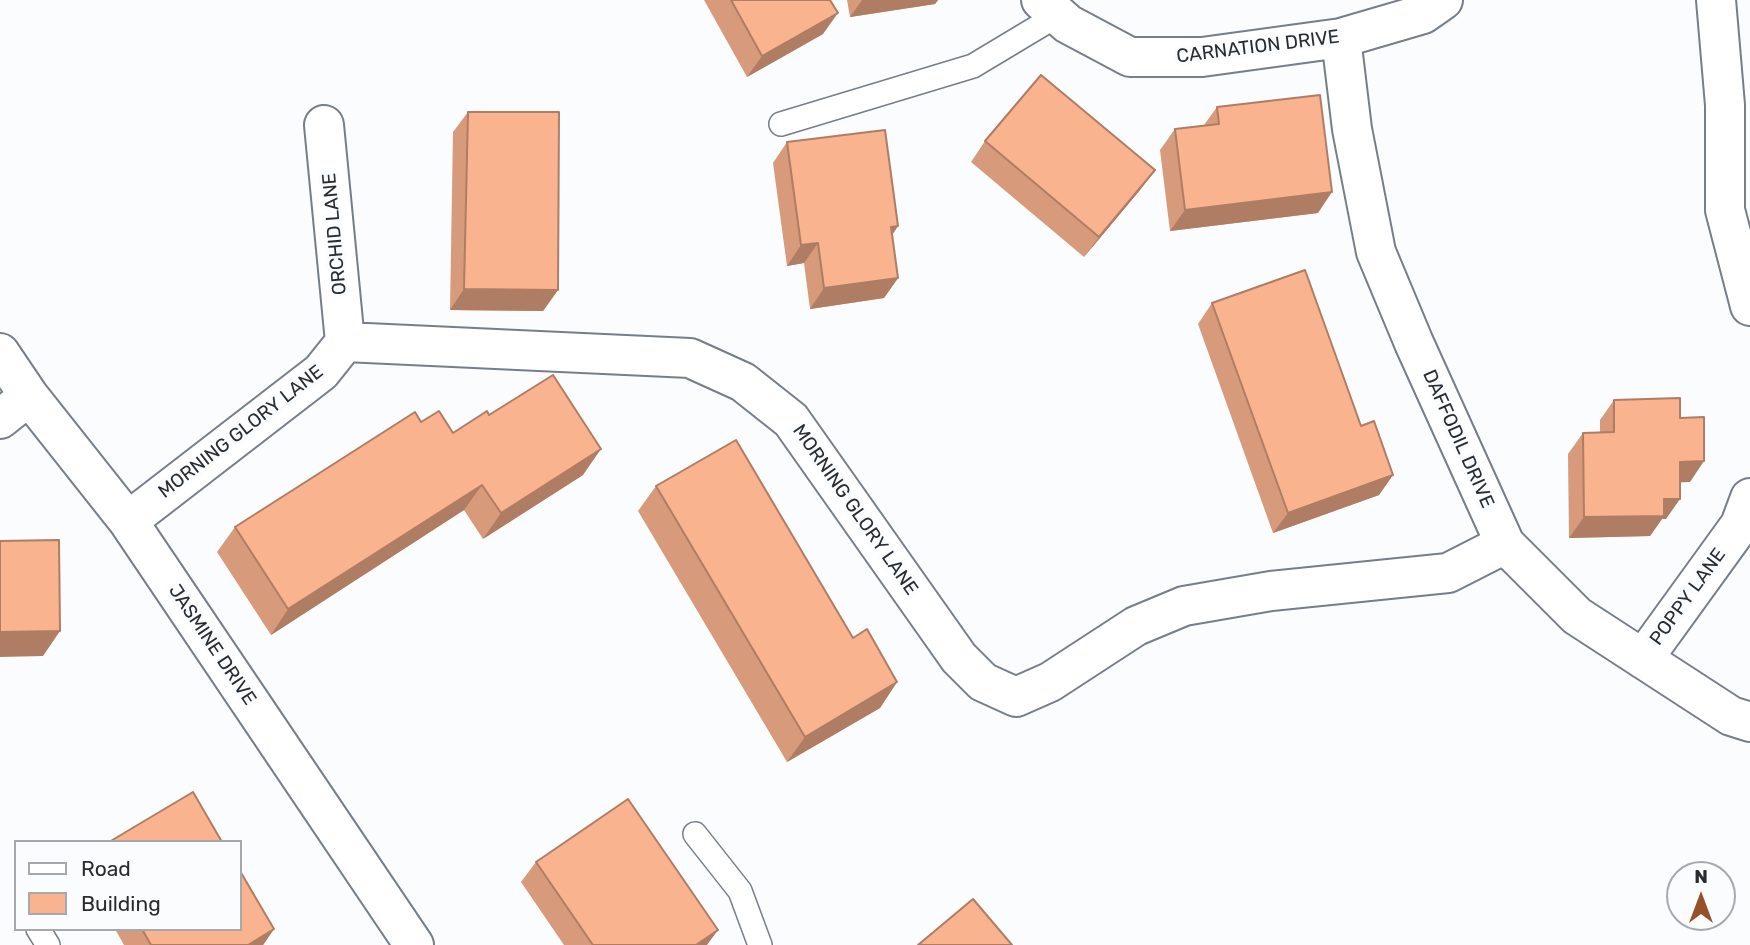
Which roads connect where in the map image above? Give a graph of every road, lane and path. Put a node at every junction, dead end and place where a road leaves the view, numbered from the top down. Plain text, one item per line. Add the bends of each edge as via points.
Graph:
1 (1443, 0) edge
2 (1716, 0) edge
3 (1050, 7) edge
4 (1341, 38) junction
5 (781, 124) dead end
6 (324, 125) dead end
7 (1750, 306) edge
8 (345, 342) junction
9 (0, 353) edge
10 (14, 408) edge
11 (1750, 498) edge
12 (128, 521) junction
13 (1505, 544) junction
14 (1643, 659) junction
15 (1750, 722) edge
16 (695, 834) dead end
17 (414, 945) edge
18 (760, 945) edge

1 - 4 street, CARNATION DRIVE via 1423,14
2 - 7 street via 1725,105 1725,210
3 - 4 street, CARNATION DRIVE via 1068,24 1130,57 1202,57
3 - 5 lane via 974,66
4 - 13 street, DAFFODIL DRIVE via 1352,129 1376,252
6 - 8 street, ORCHID LANE
8 - 12 street, MORNING GLORY LANE via 321,372
8 - 13 street, MORNING GLORY LANE via 690,358 743,382 791,420 959,658 983,682 1017,697 1050,682 1136,626 1184,606 1448,573
9 - 10 street, JASMINE DRIVE
10 - 12 street, JASMINE DRIVE
11 - 14 street, POPPY LANE via 1740,525
12 - 17 street, JASMINE DRIVE
13 - 14 street, DAFFODIL DRIVE via 1577,616
14 - 15 street, DAFFODIL DRIVE via 1731,716
16 - 18 lane via 740,891

